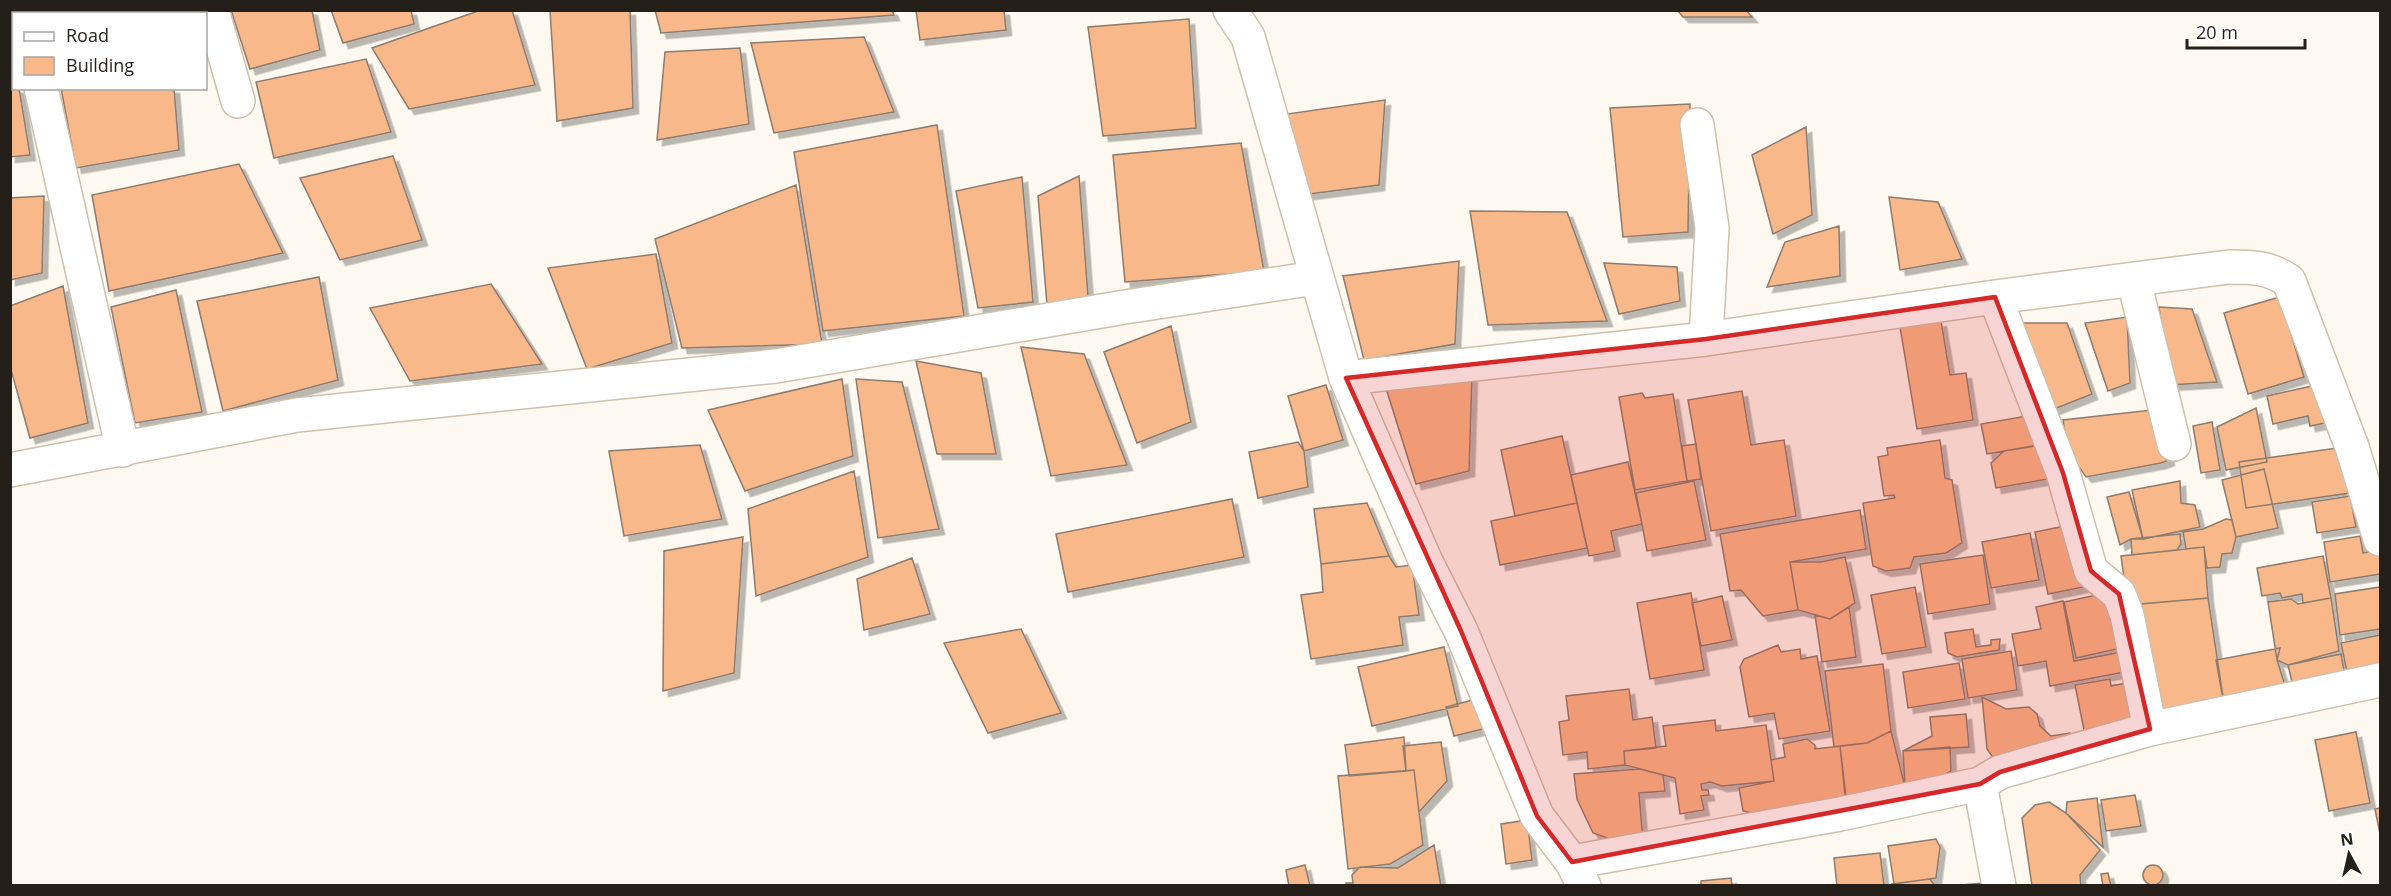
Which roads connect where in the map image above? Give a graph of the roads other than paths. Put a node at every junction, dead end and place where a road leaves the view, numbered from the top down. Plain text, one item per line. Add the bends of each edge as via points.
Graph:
1 (212, 10) edge
2 (1230, 10) edge
3 (41, 90) edge
4 (238, 101) dead end
5 (1697, 125) dead end
6 (1315, 278) junction
7 (2134, 281) junction
8 (1995, 297) junction
9 (1706, 339) junction
10 (1346, 378) junction
11 (2174, 444) dead end
12 (123, 450) junction
13 (10, 470) edge
14 (2380, 539) edge
15 (2380, 680) edge
16 (2150, 729) junction
17 (1980, 784) junction
18 (1578, 874) edge
19 (1999, 885) edge

1 - 4 street
2 - 6 street via 1248,37
3 - 12 street
5 - 9 street via 1712,228
6 - 10 street
6 - 12 street via 776,366 297,415
7 - 8 street
7 - 11 street
7 - 14 street via 2229,267 2261,267 2289,281 2352,447
8 - 9 street
8 - 16 street via 2064,473 2091,571 2119,594 2127,615
9 - 10 street
10 - 18 street via 1426,562 1461,631 1537,816
12 - 13 street
15 - 16 street
16 - 17 street via 2001,772
17 - 18 street
17 - 19 street

